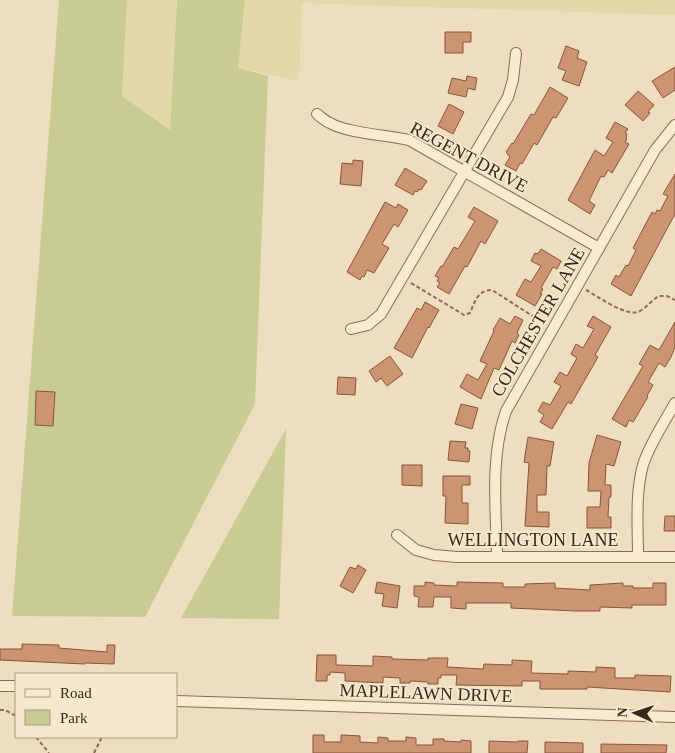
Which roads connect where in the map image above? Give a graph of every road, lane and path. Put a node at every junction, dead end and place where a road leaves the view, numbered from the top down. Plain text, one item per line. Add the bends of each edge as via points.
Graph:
1 (516, 52) dead end
2 (317, 114) dead end
3 (675, 125) edge
4 (464, 172) junction
5 (599, 248) junction
6 (402, 278) junction
7 (578, 285) junction
8 (675, 300) edge
9 (351, 329) dead end
10 (554, 329) junction
11 (675, 403) edge
12 (397, 535) dead end
13 (496, 556) junction
14 (638, 557) junction
15 (675, 557) edge
16 (0, 686) edge
17 (15, 686) edge
18 (178, 701) edge
19 (0, 710) edge
20 (15, 715) edge
21 (675, 717) edge
22 (37, 738) edge
23 (102, 738) edge
24 (48, 752) edge
25 (42, 753) edge
26 (94, 753) edge

1 - 4 street via 508,97
2 - 4 street, REGENT DRIVE via 330,124 343,128 409,140
3 - 5 street, COLCHESTER LANE via 655,150
4 - 5 street, REGENT DRIVE
4 - 6 street
5 - 7 street, COLCHESTER LANE
6 - 9 street via 381,314 368,325
6 - 10 path via 464,315 470,313 481,293 492,290
7 - 8 path via 633,313 659,296
7 - 10 street, COLCHESTER LANE
10 - 13 street, COLCHESTER LANE via 501,425 496,456
11 - 14 street via 643,464 639,487
12 - 13 street, WELLINGTON LANE via 416,550 434,555
13 - 14 street, WELLINGTON LANE
14 - 15 street, WELLINGTON LANE
16 - 17 street
18 - 21 street, MAPLELAWN DRIVE
19 - 20 path
22 - 24 path
23 - 26 path
24 - 25 path

